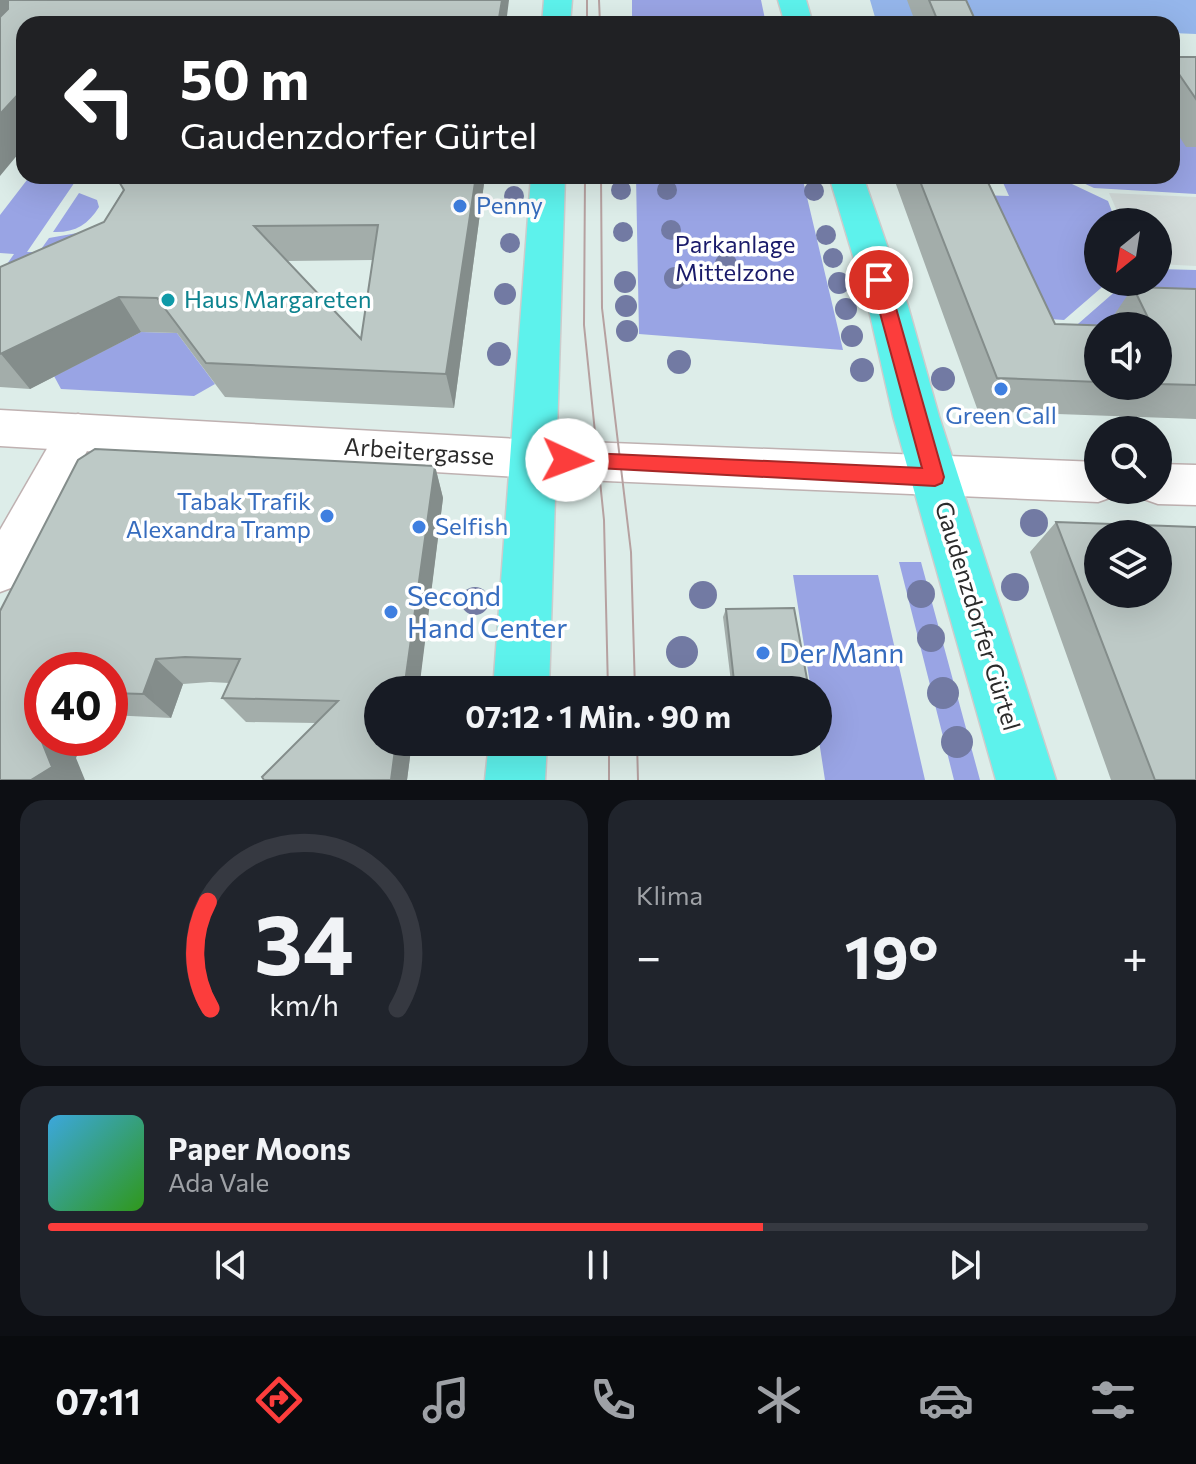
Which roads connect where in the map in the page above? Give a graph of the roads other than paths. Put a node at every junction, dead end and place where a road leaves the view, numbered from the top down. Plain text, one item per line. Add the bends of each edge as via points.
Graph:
1 (548, 184) edge
2 (849, 184) edge
3 (0, 428) edge
4 (78, 430) junction
5 (536, 459) junction
6 (935, 477) junction
7 (1084, 482) edge
8 (1172, 484) edge
9 (1196, 485) edge
10 (0, 572) edge
11 (522, 676) edge
12 (517, 756) edge
13 (515, 780) edge
14 (1026, 780) edge

1 - 5 main road
2 - 6 main road, Gaudenzdorfer Gürtel
3 - 4 street, Arbeitergasse
4 - 5 street, Arbeitergasse
4 - 10 street
5 - 6 street, Arbeitergasse
5 - 11 main road
6 - 7 street, Arbeitergasse
6 - 14 main road, Gaudenzdorfer Gürtel
8 - 9 street
12 - 13 main road

